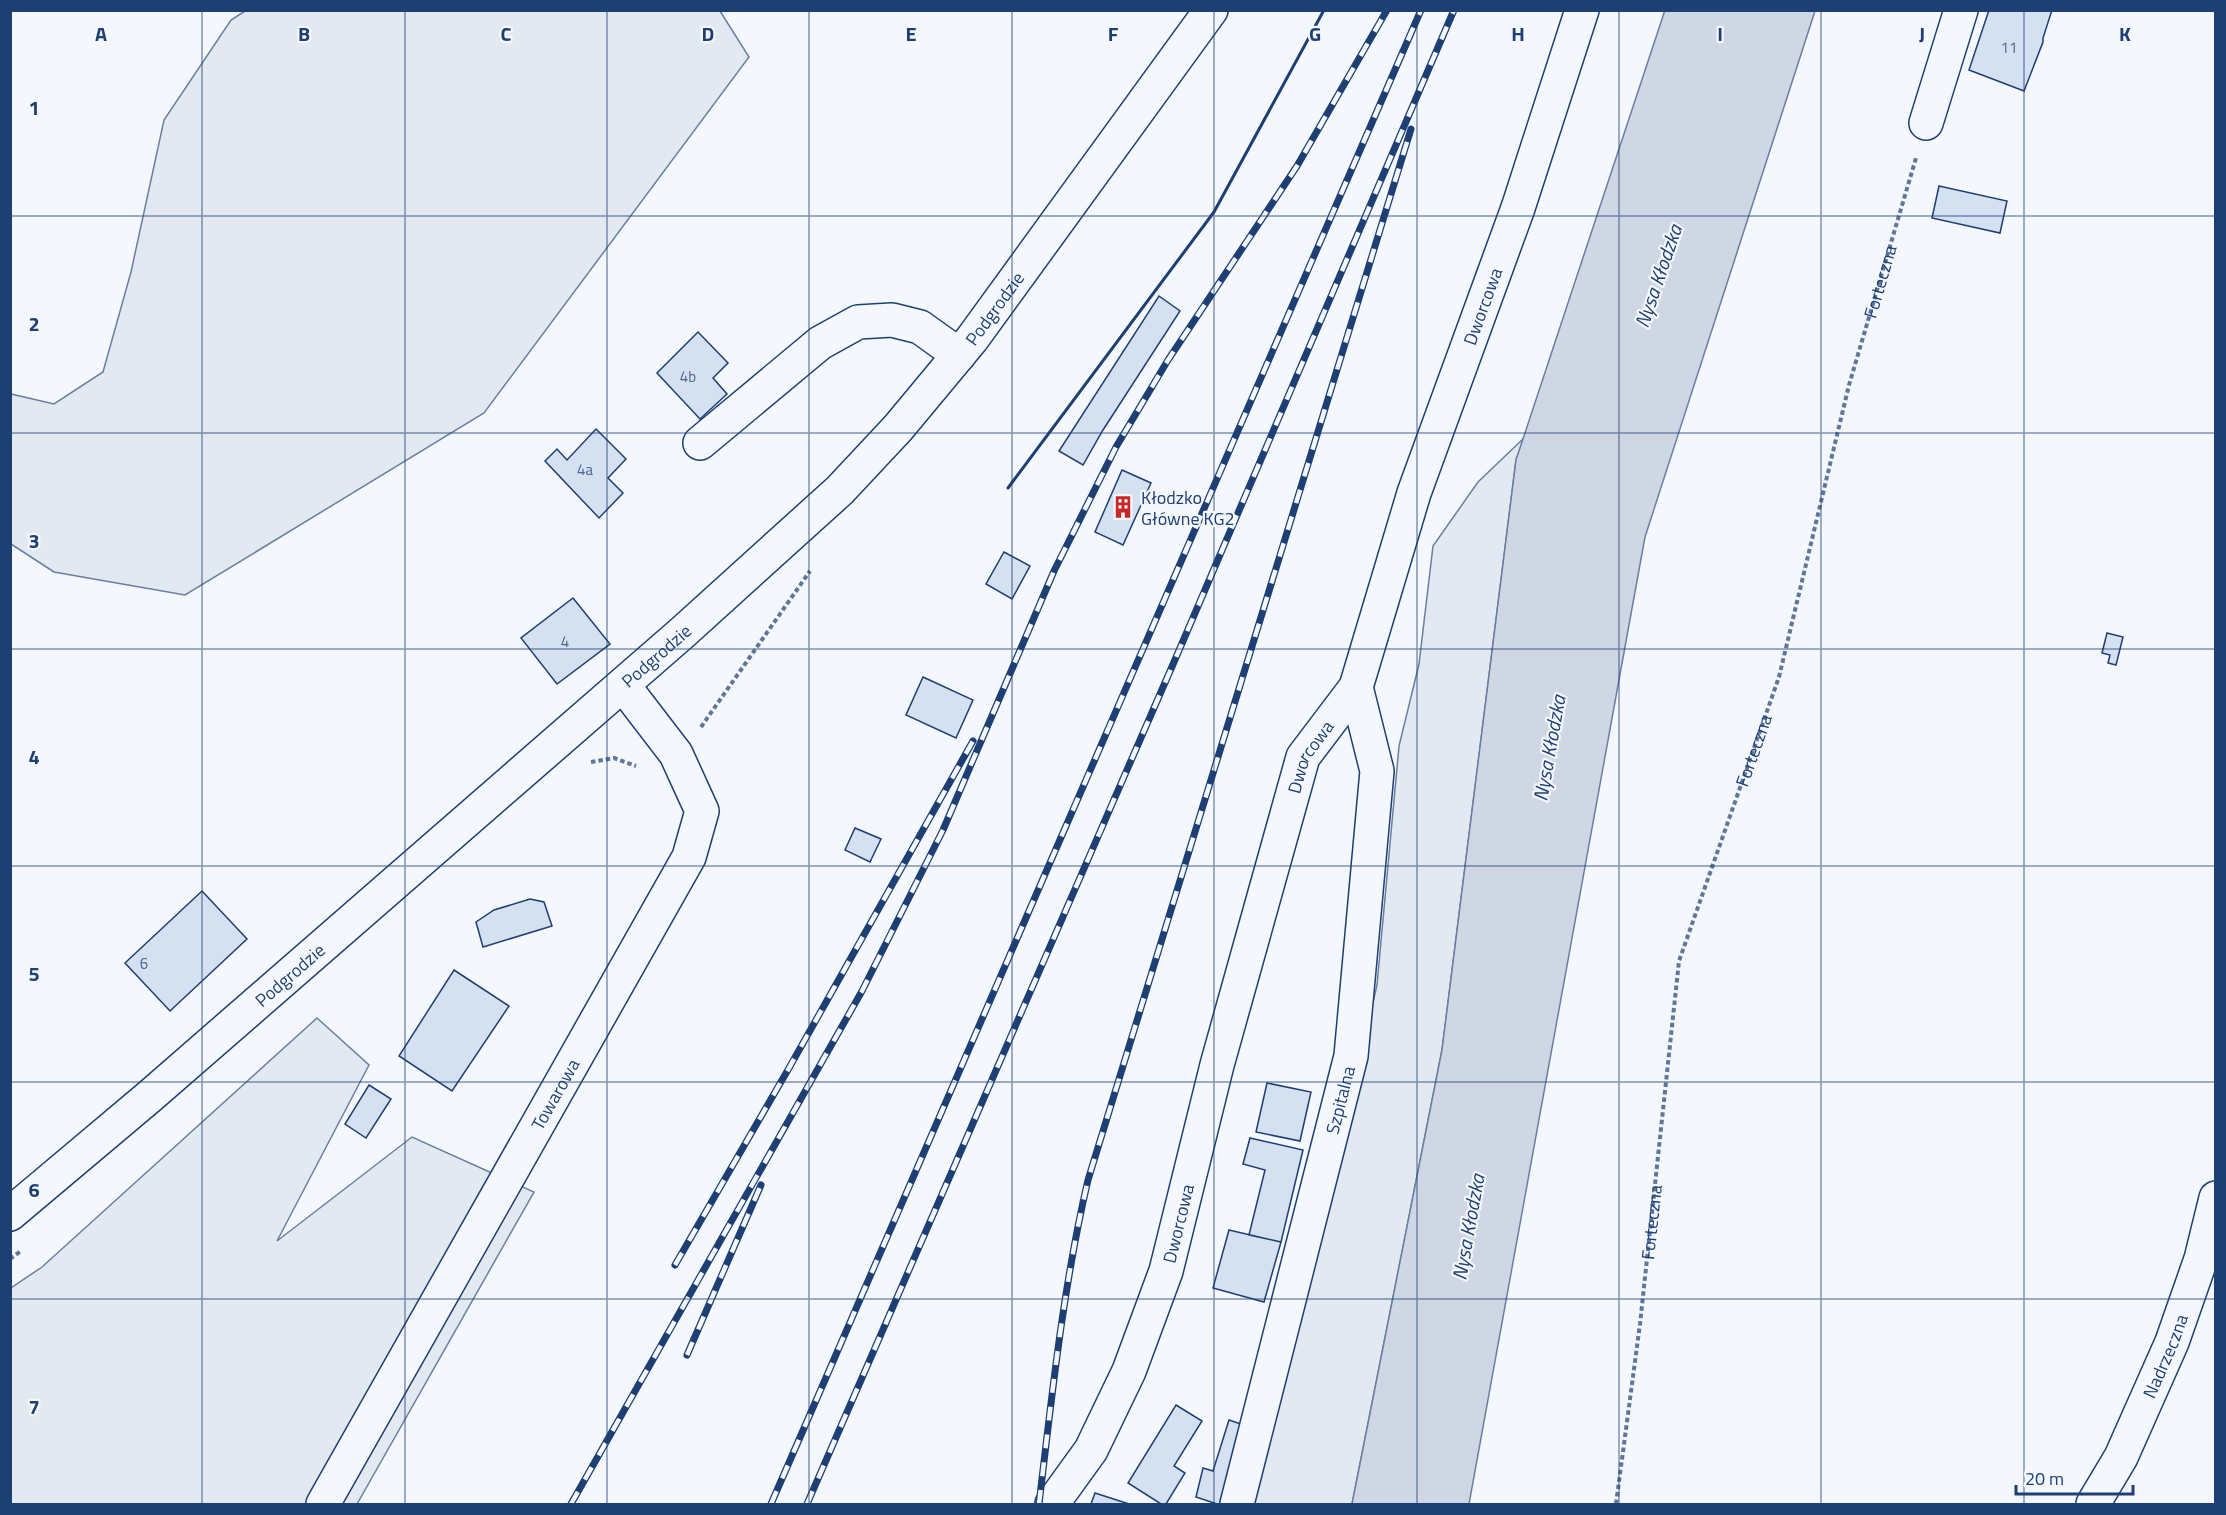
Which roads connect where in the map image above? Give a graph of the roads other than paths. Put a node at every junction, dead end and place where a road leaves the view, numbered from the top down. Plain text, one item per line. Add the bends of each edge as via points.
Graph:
1 (1211, 10) edge
2 (1582, 10) edge
3 (1960, 10) edge
4 (1926, 123) road end
5 (958, 355) junction
6 (700, 443) dead end
7 (623, 685) junction
8 (1356, 687) junction
9 (2216, 1198) edge
10 (10, 1214) edge
11 (324, 1504) edge
12 (1052, 1504) edge
13 (1237, 1504) edge
14 (2093, 1504) edge

1 - 5 street, Podgrodzie
2 - 8 street, Dworcowa via 1518,208 1414,493
3 - 4 street
5 - 6 street via 920,327 892,320 858,322 820,343
5 - 7 street, Podgrodzie via 840,490
7 - 10 street, Podgrodzie
7 - 11 street, Towarowa via 676,754 702,811 689,856
8 - 12 street, Dworcowa via 1304,757 1217,1065 1162,1282 1129,1371 1091,1450
8 - 13 street, Szpitalna via 1377,771 1351,1056
9 - 14 street, Nadrzeczna via 2201,1259 2172,1342 2121,1457

